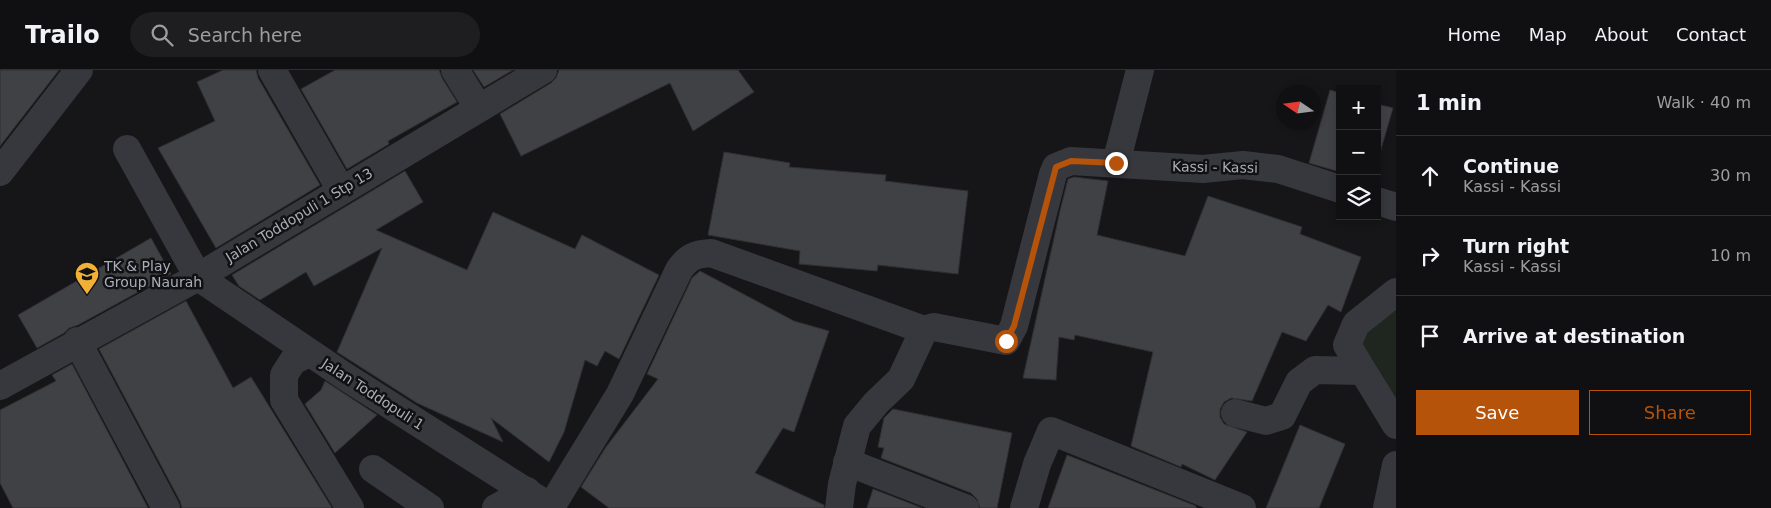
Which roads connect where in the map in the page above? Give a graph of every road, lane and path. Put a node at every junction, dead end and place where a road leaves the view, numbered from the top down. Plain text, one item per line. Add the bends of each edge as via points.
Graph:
1 (79, 70) edge
2 (272, 70) edge
3 (454, 70) edge
4 (542, 70) edge
5 (1140, 70) edge
6 (478, 107) junction
7 (127, 149) dead end
8 (1116, 163) junction
9 (0, 172) edge
10 (1336, 188) edge
11 (341, 190) junction
12 (1381, 202) edge
13 (1396, 206) edge
14 (198, 276) junction
15 (1396, 292) edge
16 (924, 330) junction
17 (76, 341) junction
18 (309, 353) junction
19 (1362, 371) junction
20 (0, 386) edge
21 (1235, 413) dead end
22 (1396, 425) edge
23 (848, 462) junction
24 (1396, 465) edge
25 (373, 469) dead end
26 (527, 491) junction
27 (166, 508) edge
28 (350, 508) edge
29 (430, 508) edge
30 (496, 508) edge
31 (551, 508) edge
32 (839, 508) edge
33 (964, 508) edge
34 (1024, 508) edge
35 (1242, 508) edge
36 (1387, 508) edge

1 - 9 street
2 - 11 street
3 - 6 street
4 - 6 street, Jalan Toddopuli 1 Stp 13
5 - 8 street
6 - 11 street, Jalan Toddopuli 1 Stp 13
7 - 14 street
8 - 10 street, Kassi - Kassi via 1203,169 1243,165 1278,169
8 - 16 street, Kassi - Kassi via 1071,161 1056,167 1014,326 1006,341 934,327
11 - 14 street, Jalan Toddopuli 1 Stp 13
12 - 13 street
14 - 17 street, Jalan Toddopuli 1 Stp 13
14 - 18 street, Jalan Toddopuli 1
15 - 19 street via 1356,324 1347,345
16 - 23 street via 901,379 876,402 857,426
16 - 31 street via 711,253 696,254 679,270 620,394
17 - 20 street, Jalan Toddopuli 1 Stp 13
17 - 27 street
18 - 26 street, Jalan Toddopuli 1
18 - 28 street via 293,361 284,374 284,400
19 - 21 street via 1315,370 1299,382 1282,416 1266,421
19 - 22 street
23 - 32 street
23 - 33 street
24 - 36 street
25 - 29 street
26 - 30 street
26 - 31 street, Jalan Toddopuli 1
34 - 35 street via 1051,431

